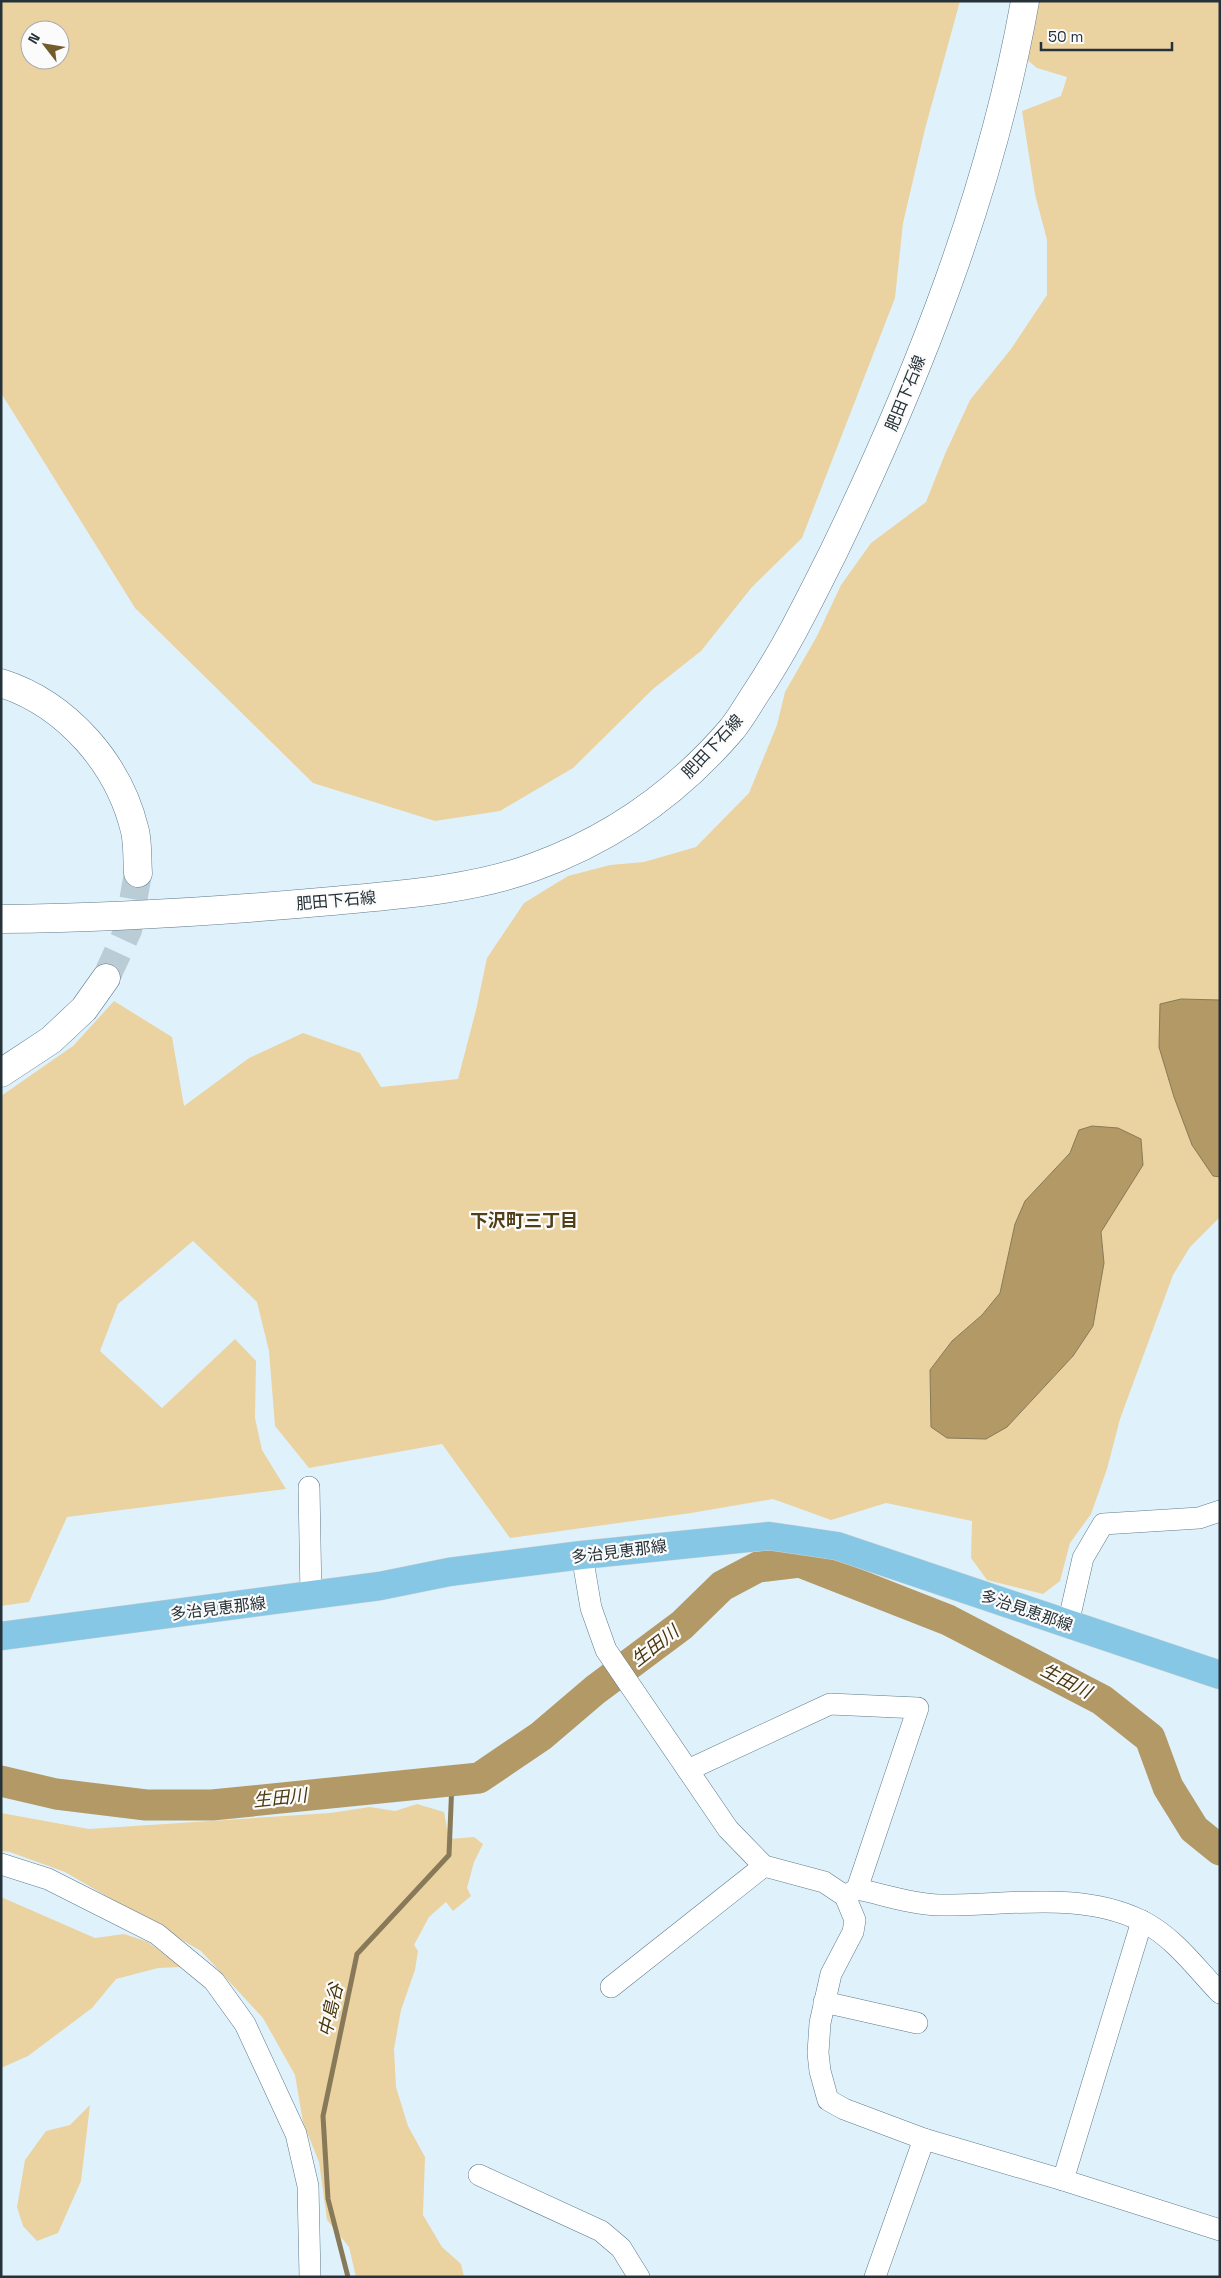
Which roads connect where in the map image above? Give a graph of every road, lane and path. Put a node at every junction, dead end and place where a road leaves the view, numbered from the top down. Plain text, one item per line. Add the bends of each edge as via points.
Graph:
1 (1025, 1) edge
2 (1, 683) edge
3 (138, 873) tunnel mouth
4 (1, 919) edge
5 (106, 978) tunnel mouth
6 (1, 1073) edge
7 (309, 1487) dead end
8 (1220, 1511) edge
9 (582, 1555) junction
10 (310, 1596) junction
11 (1068, 1624) junction
12 (1, 1636) edge
13 (1220, 1675) edge
14 (688, 1770) junction
15 (1, 1864) edge
16 (764, 1866) junction
17 (851, 1892) junction
18 (1142, 1921) junction
19 (611, 1987) dead end
20 (1220, 1993) edge
21 (824, 2002) junction
22 (917, 2023) dead end
23 (924, 2139) junction
24 (479, 2175) dead end
25 (1063, 2180) junction
26 (1220, 2230) edge
27 (310, 2277) edge
28 (639, 2277) edge
29 (875, 2277) edge

1 - 4 main road, 肥田下石線 via 988,158 947,283 877,461 794,632 769,674 734,727 689,774 651,806 609,834 531,869 467,884 400,894 241,909
2 - 3 main road via 35,698 63,716 90,742 116,780 135,831
5 - 6 main road via 84,1009 57,1034
7 - 10 street
8 - 11 street via 1199,1518 1103,1524 1083,1558
9 - 10 main road, 多治見恵那線 via 449,1572
9 - 11 main road, 多治見恵那線 via 769,1536 802,1540 837,1546
9 - 14 street via 592,1608 606,1650
10 - 12 main road, 多治見恵那線
11 - 13 main road, 多治見恵那線
14 - 16 street via 728,1829
14 - 17 street via 830,1704 918,1708
15 - 27 street via 48,1879 156,1934 214,1981 245,2024 296,2134 308,2186
16 - 17 street
16 - 19 street
17 - 18 street via 936,1905 1069,1902 1113,1910
17 - 21 street via 855,1920 853,1932 831,1974
18 - 20 street via 1179,1948
18 - 25 street
21 - 22 street
21 - 23 street via 818,2053 828,2100 844,2110
23 - 25 street
23 - 29 street
24 - 28 street via 601,2230 621,2248
25 - 26 street

